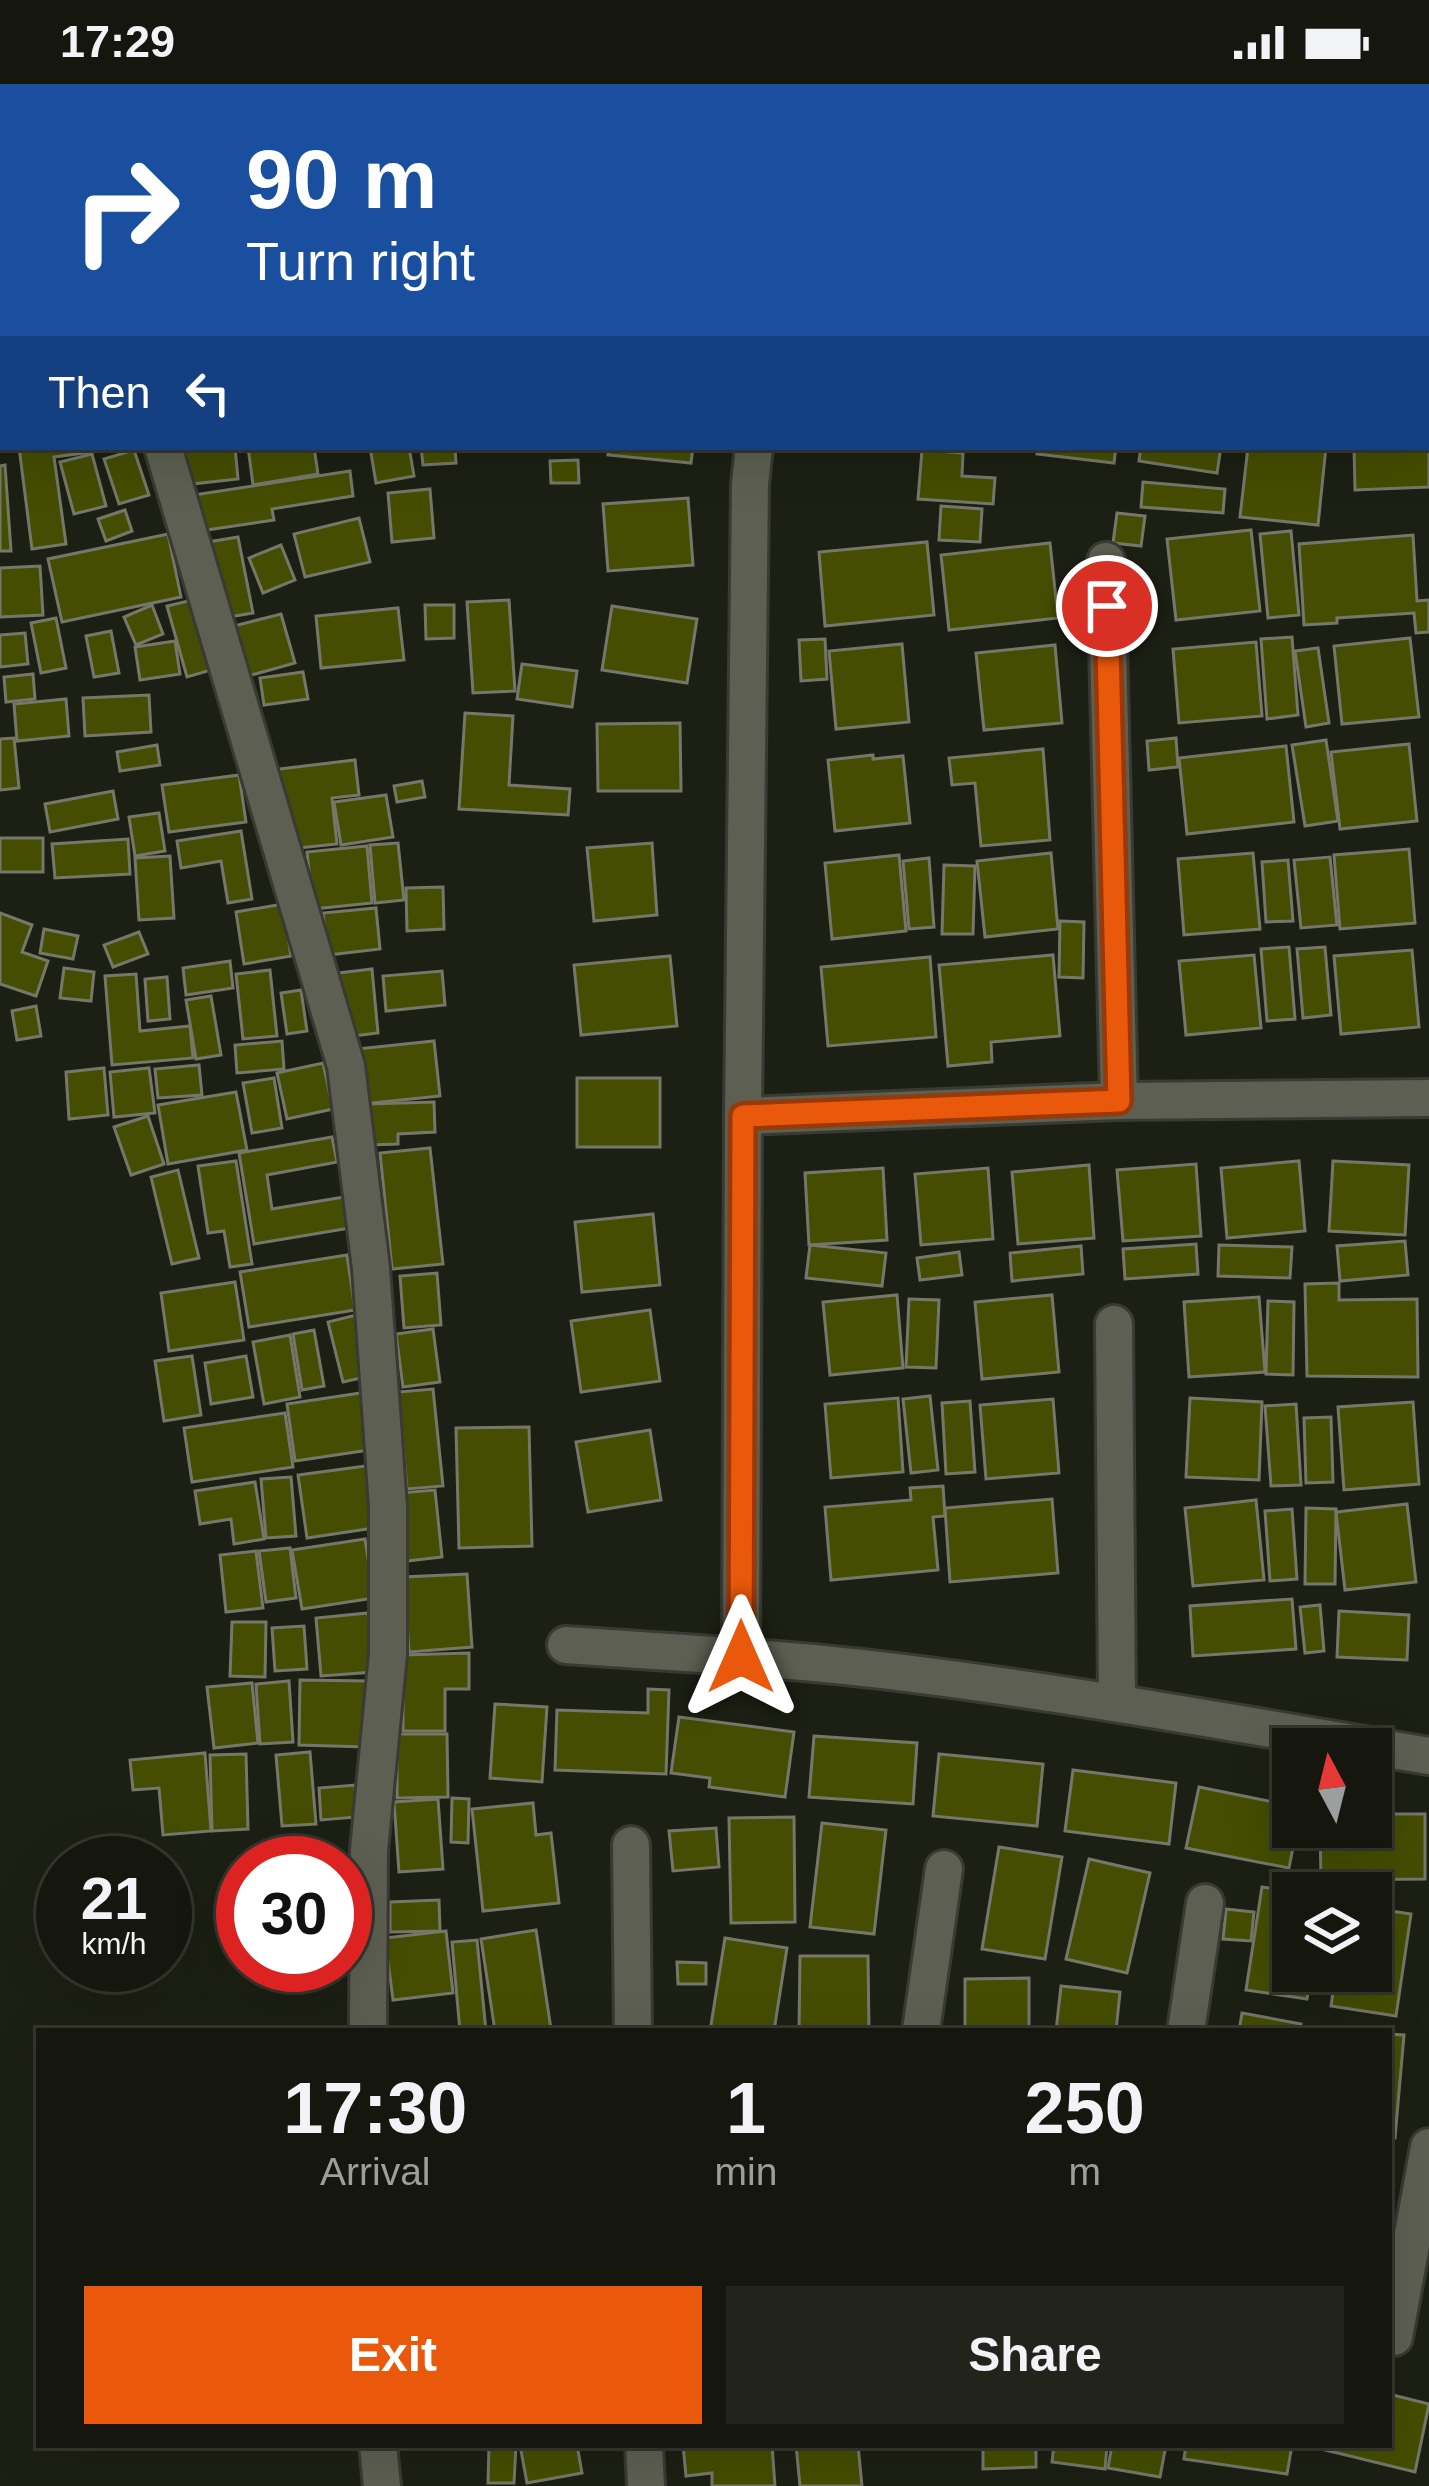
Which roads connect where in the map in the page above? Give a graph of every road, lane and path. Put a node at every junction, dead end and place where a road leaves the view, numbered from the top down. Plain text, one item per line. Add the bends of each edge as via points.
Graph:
1 (164, 450) edge
2 (754, 450) edge
3 (1106, 561) dead end
4 (1429, 1098) edge
5 (1119, 1101) junction
6 (743, 1116) junction
7 (1114, 1324) dead end
8 (566, 1646) dead end
9 (741, 1657) junction
10 (1117, 1703) junction
11 (1429, 1756) edge
12 (631, 1845) dead end
13 (944, 1869) dead end
14 (1205, 1903) dead end
15 (368, 2028) edge
16 (633, 2028) edge
17 (921, 2028) edge
18 (1186, 2028) edge
19 (1429, 2147) edge
20 (1404, 2340) edge
21 (378, 2448) edge
22 (644, 2448) edge
23 (382, 2486) edge
24 (646, 2486) edge

1 - 15 street via 349,1088 388,1507
2 - 6 street
3 - 5 street
4 - 5 street
5 - 6 street
6 - 9 street
7 - 10 street
8 - 9 street
9 - 10 street
10 - 11 street
12 - 16 street
13 - 17 street
14 - 18 street
19 - 20 street
21 - 23 street
22 - 24 street

